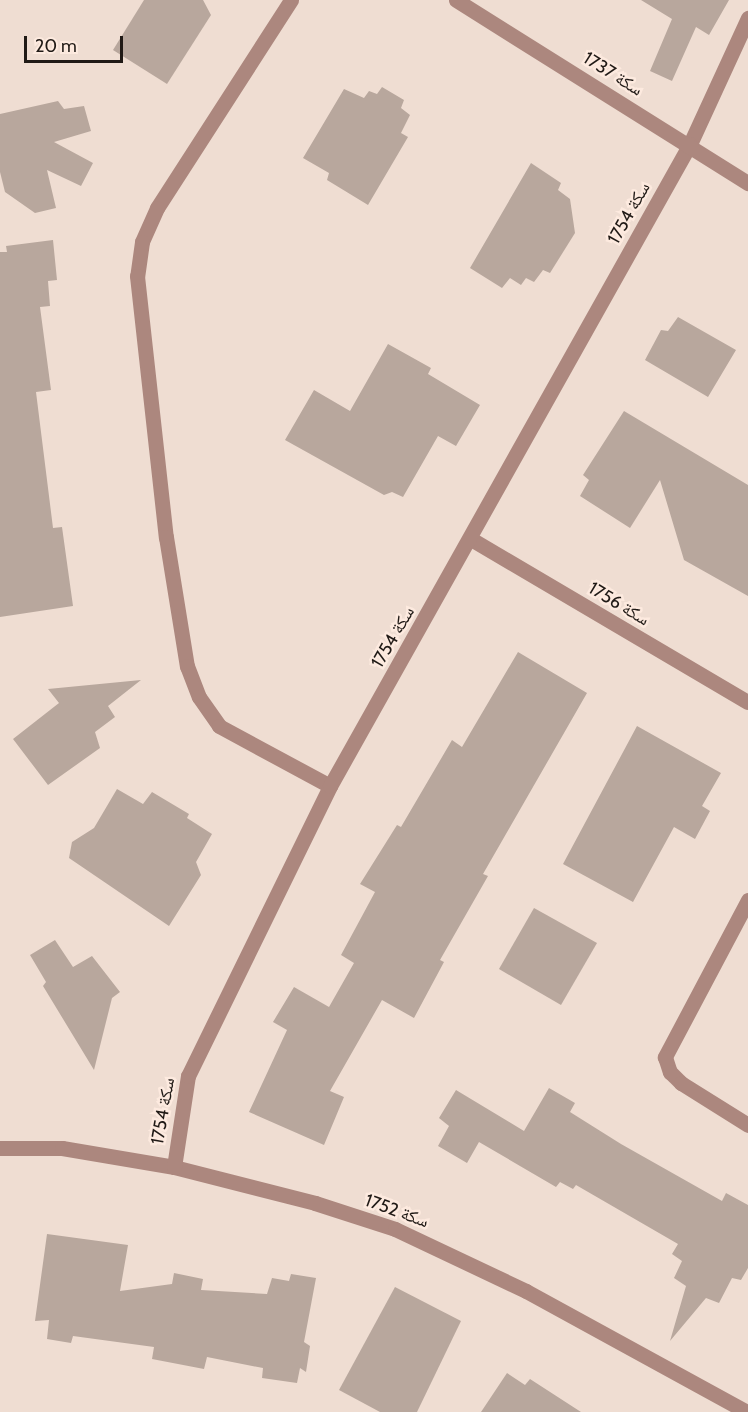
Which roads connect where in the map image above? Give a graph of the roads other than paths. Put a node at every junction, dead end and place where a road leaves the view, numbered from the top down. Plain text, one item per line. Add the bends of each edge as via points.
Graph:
1 (291, 0) edge
2 (456, 0) edge
3 (748, 18) edge
4 (690, 144) junction
5 (748, 183) edge
6 (471, 539) junction
7 (748, 702) edge
8 (330, 786) junction
9 (748, 900) edge
10 (748, 1125) edge
11 (0, 1148) edge
12 (174, 1167) junction
13 (747, 1412) edge

1 - 8 street via 158,208 142,242 137,276 166,537 191,676 219,726
2 - 4 street, سكة 1737
3 - 4 street, سكة 1754
4 - 5 street, سكة 1737
4 - 6 street, سكة 1754
6 - 7 street, سكة 1756
6 - 8 street, سكة 1754
8 - 12 street, سكة 1754 via 188,1076
9 - 10 street via 665,1058 670,1072 681,1083
11 - 12 street, سكة 1752 via 62,1148
12 - 13 street, سكة 1752 via 315,1203 433,1246 526,1291

